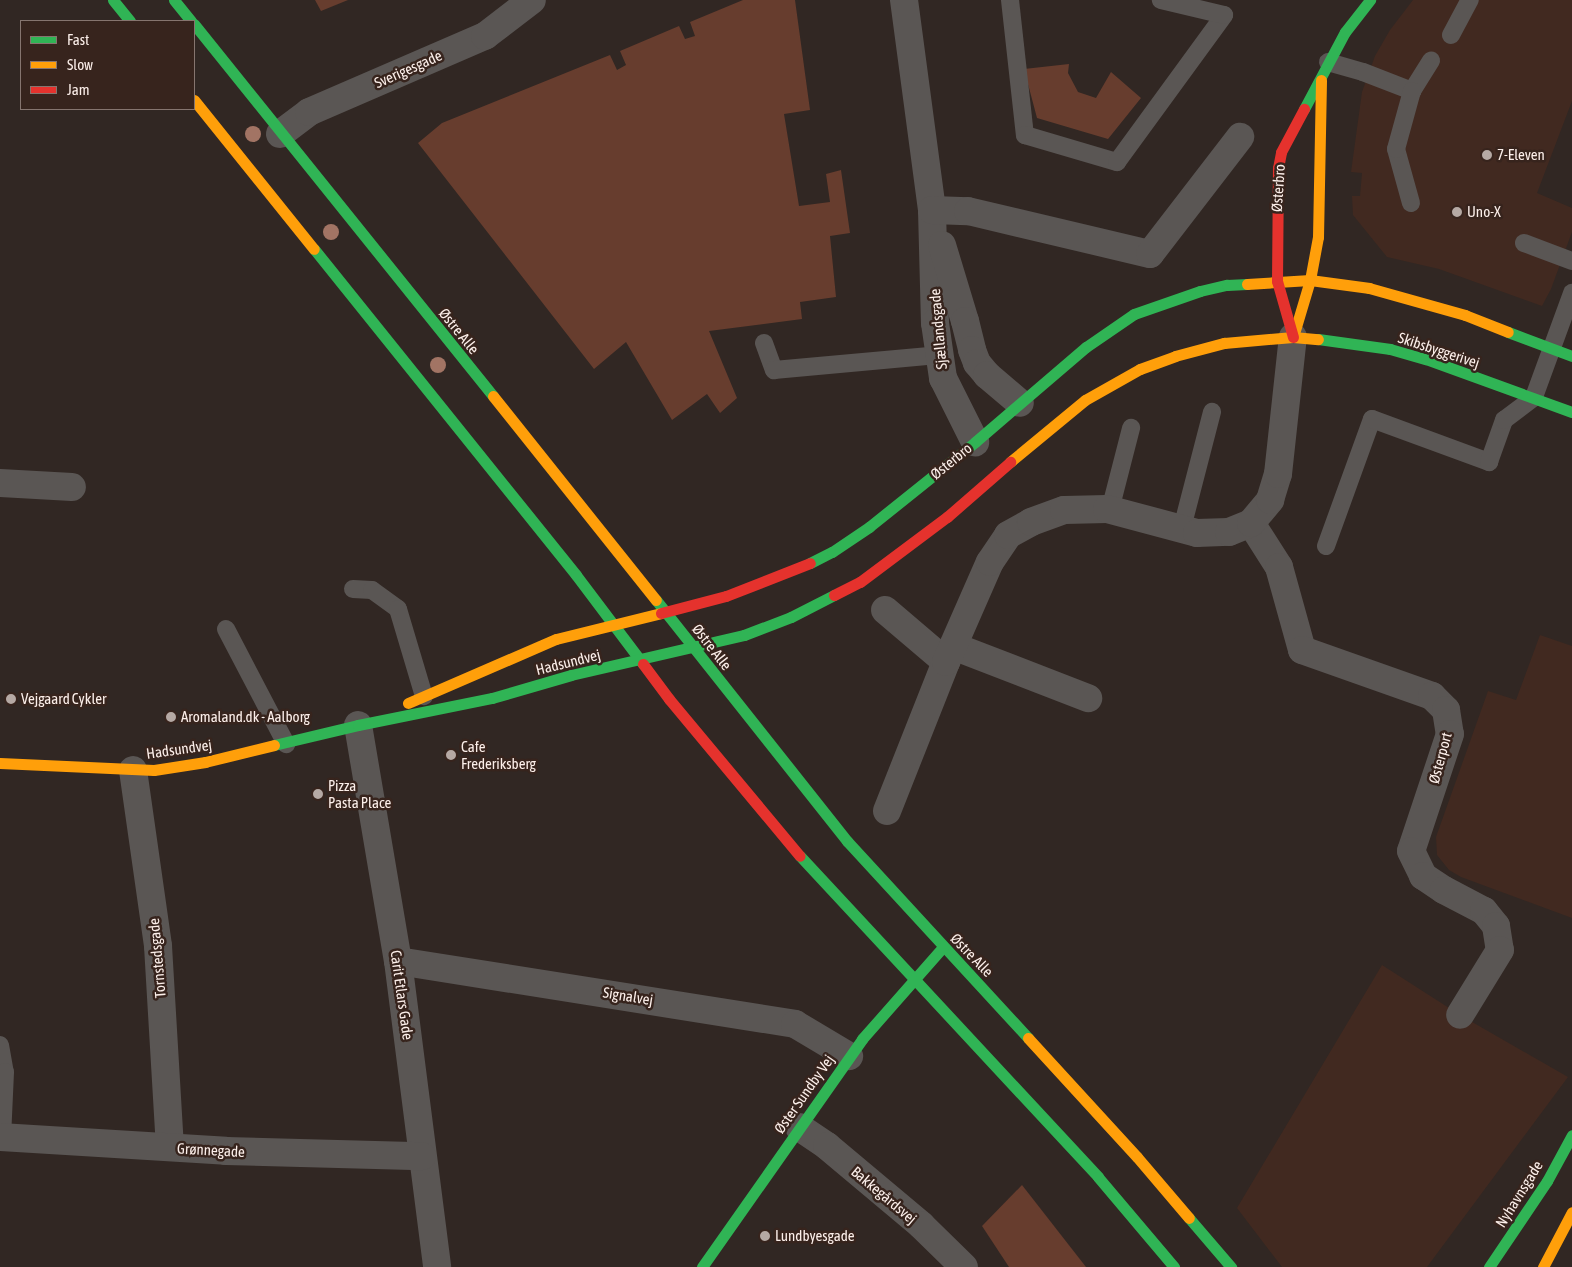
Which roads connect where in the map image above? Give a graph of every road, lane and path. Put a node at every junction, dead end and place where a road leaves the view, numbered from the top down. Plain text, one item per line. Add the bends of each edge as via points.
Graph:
1 (113, 0) edge
2 (174, 0) edge
3 (532, 0) edge
4 (904, 0) edge
5 (1010, 0) edge
6 (1161, 0) edge
7 (1370, 0) edge
8 (1470, 0) edge
9 (129, 20) edge
10 (190, 20) edge
11 (195, 25) edge
12 (1450, 35) dead end
13 (1431, 61) dead end
14 (1325, 68) junction
15 (1412, 91) junction
16 (195, 101) edge
17 (280, 134) junction
18 (1240, 137) dead end
19 (1411, 203) dead end
20 (932, 210) junction
21 (1524, 243) dead end
22 (1572, 261) edge
23 (1310, 280) junction
24 (1278, 281) junction
25 (1572, 293) edge
26 (1293, 337) junction
27 (764, 343) dead end
28 (1553, 349) junction
29 (940, 355) junction
30 (1572, 356) edge
31 (1534, 398) junction
32 (1020, 403) junction
33 (1212, 412) dead end
34 (1572, 412) edge
35 (1131, 428) dead end
36 (975, 442) junction
37 (0, 483) edge
38 (72, 487) dead end
39 (1110, 510) junction
40 (1251, 523) junction
41 (1182, 528) junction
42 (1326, 546) dead end
43 (353, 589) dead end
44 (885, 610) dead end
45 (665, 611) junction
46 (612, 625) junction
47 (226, 629) dead end
48 (693, 647) junction
49 (949, 654) junction
50 (638, 660) junction
51 (424, 696) junction
52 (1088, 698) dead end
53 (358, 725) junction
54 (286, 744) junction
55 (0, 763) edge
56 (133, 770) junction
57 (887, 811) dead end
58 (943, 947) junction
59 (398, 960) junction
60 (913, 978) junction
61 (1460, 1015) dead end
62 (0, 1046) edge
63 (849, 1056) junction
64 (799, 1127) junction
65 (1572, 1135) edge
66 (1, 1137) edge
67 (170, 1147) junction
68 (422, 1156) junction
69 (1572, 1212) edge
70 (437, 1267) edge
71 (702, 1267) edge
72 (964, 1267) edge
73 (1174, 1267) edge
74 (1231, 1267) edge
75 (1489, 1267) edge
76 (1542, 1267) edge

1 - 9 street
2 - 10 street
3 - 17 street, Sverigesgade via 485,36 309,112
4 - 20 street, Sjællandsgade
5 - 6 lane via 1026,135 1117,162 1224,15
7 - 14 street, Østerbro via 1345,32
8 - 12 lane
11 - 17 street, Østre Alle
13 - 15 lane
14 - 15 lane via 1363,72
14 - 23 street, Østerbro via 1318,237
14 - 24 street, Østerbro via 1281,152 1278,168
15 - 19 lane via 1396,150
16 - 46 street via 498,477
17 - 45 street, Østre Alle
18 - 20 street via 1150,254 968,211
20 - 29 street, Sjællandsgade via 935,323
20 - 32 street, Sjællandsgade via 978,363
21 - 22 lane
23 - 24 street, Østerbro
23 - 26 street, Østerbro
23 - 28 street via 1369,288 1422,301
24 - 26 street, Østerbro
24 - 32 street, Østerbro via 1209,289 1134,314 1086,347
25 - 28 lane
26 - 31 street, Skibsbyggerivej via 1390,349
26 - 40 street, Østerbro via 1278,474 1270,500
26 - 48 street via 1224,343 1175,356 1140,370 1085,400 1042,433 947,517 860,582 791,617
27 - 29 lane via 774,370
28 - 30 street
28 - 31 lane
29 - 36 street, Sjællandsgade via 943,378
31 - 34 street, Skibsbyggerivej
31 - 42 lane via 1504,420 1489,462 1372,419
32 - 36 street, Østerbro
33 - 41 lane
35 - 39 lane
36 - 45 street, Østerbro via 869,528 832,552 769,581
37 - 38 street
39 - 41 street, Østerbro
39 - 49 street, Østerbro via 1064,510 1008,535 990,562
40 - 41 street, Østerbro via 1229,532 1197,533
40 - 61 street, Østerport via 1278,567 1302,650 1432,696 1446,710 1450,734 1411,851 1423,876 1484,911 1496,926 1500,950
43 - 51 lane via 372,590 398,609
44 - 49 street
45 - 46 street, Østerbro
45 - 48 street, Østre Alle
46 - 50 street
46 - 51 street, Hadsundvej via 556,640
47 - 54 lane
48 - 50 street
48 - 58 street, Østre Alle via 847,841
49 - 52 street
49 - 57 street, Østerbro
50 - 53 street, Hadsundvej via 492,698
50 - 60 street via 774,828
51 - 53 street, Hadsundvej
53 - 54 street, Hadsundvej
53 - 59 street, Carit Etlars Gade
54 - 56 street, Hadsundvej via 206,762
55 - 56 street, Hadsundvej
56 - 67 street, Tornstedsgade via 158,946
58 - 60 street, Øster Sundby Vej
58 - 74 street, Østre Alle via 1137,1157
59 - 63 street, Signalvej via 795,1024
59 - 68 street, Carit Etlars Gade
60 - 63 street, Øster Sundby Vej
60 - 73 street via 1098,1177
62 - 66 lane via 5,1072
63 - 64 street, Øster Sundby Vej
64 - 71 street, Øster Sundby Vej
64 - 72 street, Bakkegårdsvej via 827,1146
65 - 75 street, Nyhavnsgade via 1547,1180
66 - 67 street, Grønnegade
67 - 68 street, Grønnegade
68 - 70 street, Carit Etlars Gade
69 - 76 street

